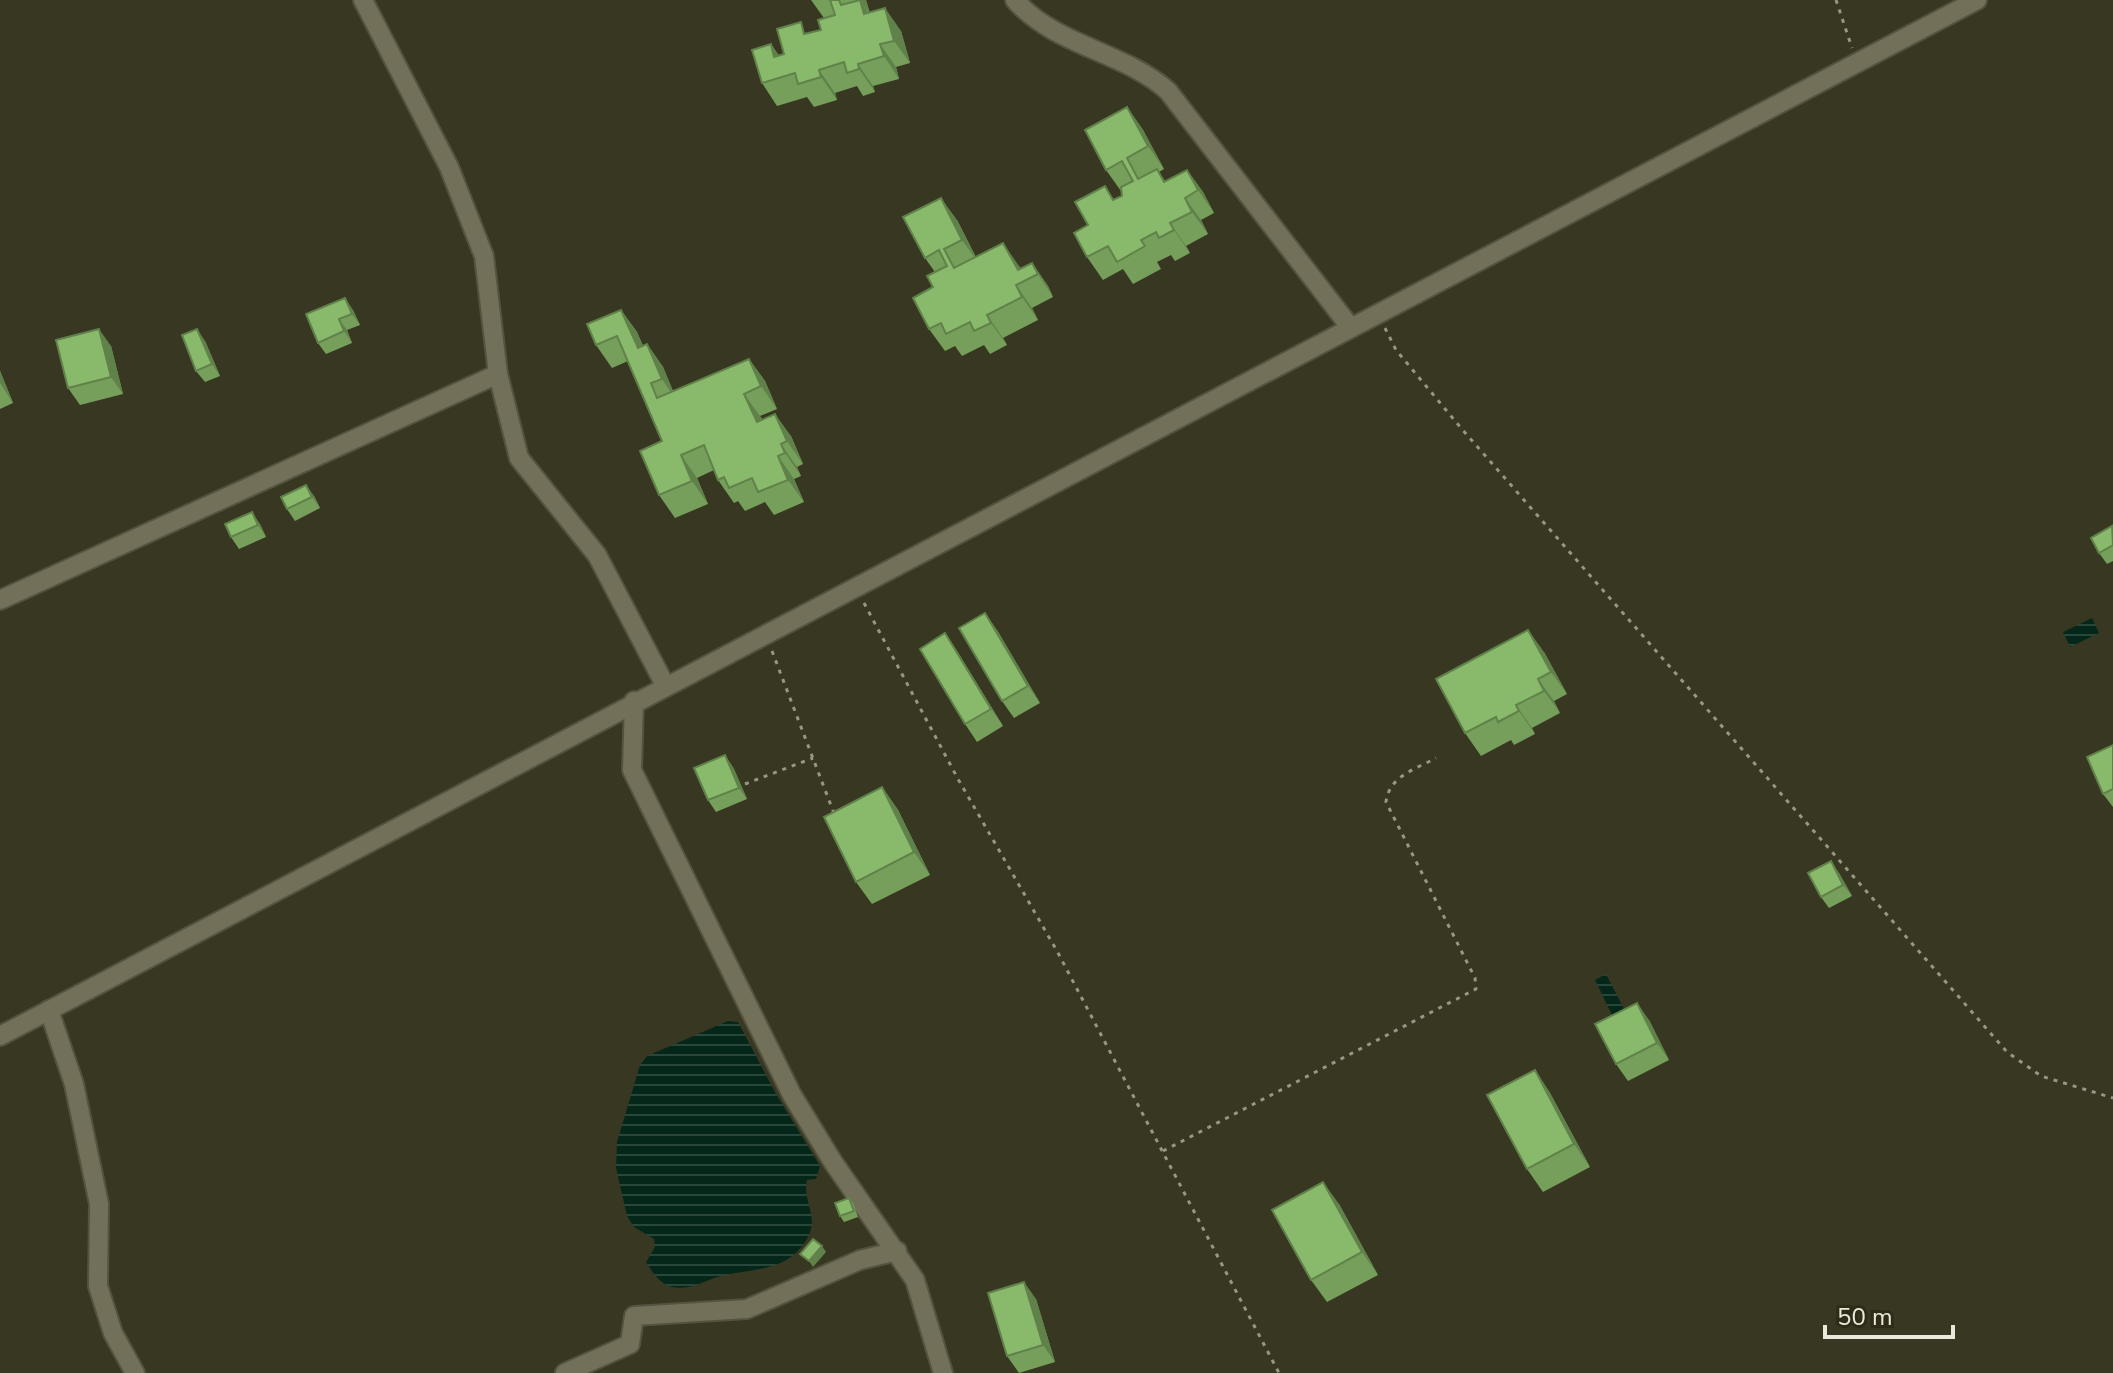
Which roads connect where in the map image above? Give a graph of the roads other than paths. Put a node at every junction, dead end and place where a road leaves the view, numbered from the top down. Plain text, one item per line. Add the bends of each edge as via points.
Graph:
1 (363, 0) edge
2 (1015, 0) edge
3 (1977, 0) edge
4 (1351, 328) junction
5 (498, 374) junction
6 (0, 600) edge
7 (665, 685) junction
8 (634, 701) junction
9 (49, 1010) junction
10 (0, 1036) edge
11 (897, 1251) junction
12 (135, 1373) edge
13 (565, 1373) edge
14 (943, 1373) edge

1 - 5 street via 449,167 484,256
2 - 4 street via 1038,21 1136,69 1168,91
3 - 4 street
4 - 7 street
5 - 6 street
5 - 7 street via 519,458 597,555
7 - 8 street
8 - 9 street
8 - 11 street via 632,770 792,1095
9 - 10 street
9 - 12 street via 74,1084 99,1204 98,1286 113,1333
11 - 13 street via 860,1260 747,1309 634,1316 630,1344
11 - 14 street via 915,1280

